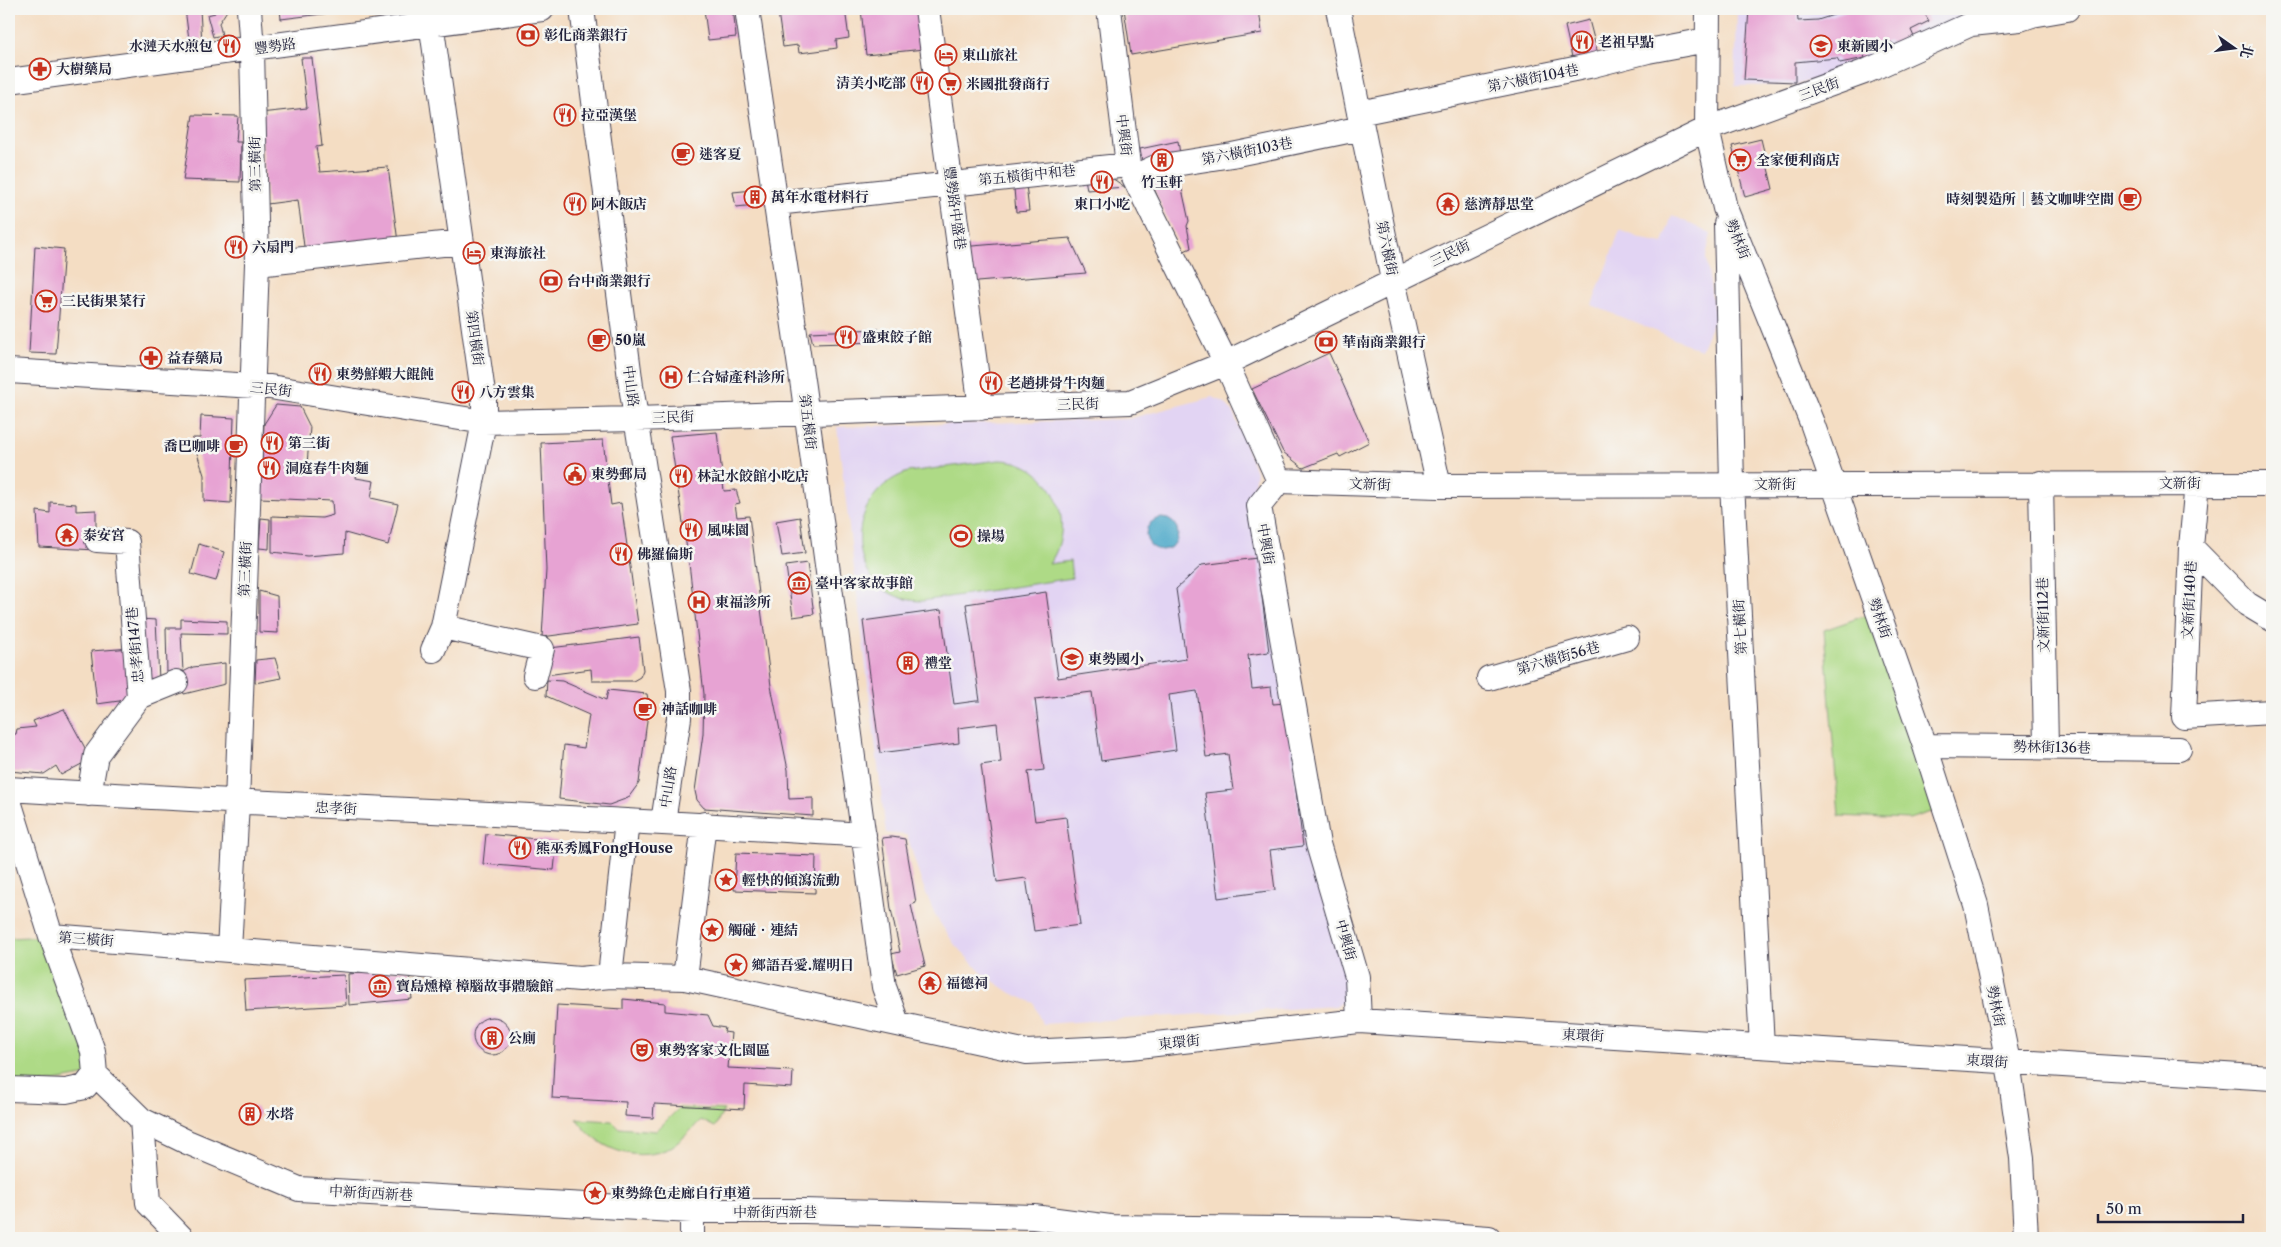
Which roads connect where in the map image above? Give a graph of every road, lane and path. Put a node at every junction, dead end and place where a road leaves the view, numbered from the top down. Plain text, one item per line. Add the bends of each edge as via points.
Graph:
1 (249, 9) edge
2 (542, 9) edge
3 (582, 9) edge
4 (747, 9) edge
5 (928, 9) edge
6 (1109, 9) edge
7 (1338, 9) edge
8 (1708, 9) edge
9 (2067, 9) edge
10 (431, 22) junction
11 (1707, 40) junction
12 (252, 50) junction
13 (9, 82) edge
14 (1360, 120) junction
15 (1707, 129) junction
16 (1131, 171) junction
17 (952, 183) junction
18 (776, 203) junction
19 (1725, 208) junction
20 (461, 242) junction
21 (257, 264) junction
22 (1393, 280) junction
23 (1226, 363) junction
24 (9, 371) edge
25 (251, 386) junction
26 (981, 408) junction
27 (806, 412) junction
28 (636, 419) junction
29 (484, 422) junction
30 (1279, 481) junction
31 (2041, 483) junction
32 (2197, 483) junction
33 (1732, 484) junction
34 (2272, 484) edge
35 (1833, 485) junction
36 (1439, 486) junction
37 (97, 540) dead end
38 (2192, 548) junction
39 (2272, 619) edge
40 (443, 627) junction
41 (1627, 638) dead end
42 (433, 650) dead end
43 (535, 676) dead end
44 (1489, 678) dead end
45 (176, 682) dead end
46 (139, 697) junction
47 (2272, 712) edge
48 (1925, 746) junction
49 (2046, 747) junction
50 (2179, 749) dead end
51 (9, 789) edge
52 (90, 794) junction
53 (9, 801) edge
54 (237, 803) junction
55 (626, 821) junction
56 (663, 822) junction
57 (704, 824) junction
58 (864, 835) junction
59 (51, 936) junction
60 (229, 950) junction
61 (610, 976) junction
62 (685, 978) junction
63 (1359, 1021) junction
64 (897, 1023) junction
65 (1762, 1046) junction
66 (2008, 1062) junction
67 (95, 1074) junction
68 (2272, 1078) edge
69 (9, 1089) edge
70 (142, 1120) junction
71 (692, 1211) junction
72 (182, 1238) edge
73 (692, 1238) edge
74 (1489, 1238) edge
75 (2026, 1238) edge

1 - 12 street, 第三橫街
2 - 10 street, 豐勢路
3 - 28 street, 中山路
4 - 18 street, 第五橫街
5 - 17 street, 豐勢路中盛巷
6 - 16 street, 中興街
7 - 14 street, 第六橫街
8 - 11 street, 勢林街
9 - 15 street, 三民街 via 2020,19 1971,24 1867,71
10 - 12 street, 豐勢路
10 - 20 street, 第四橫街
11 - 14 street, 第六橫街104巷 via 1648,51
11 - 15 street, 勢林街
12 - 13 street, 豐勢路
12 - 21 street, 第三橫街
14 - 16 street, 第六橫街103巷 via 1232,155
14 - 22 street, 第六橫街
15 - 19 street, 勢林街
15 - 22 street, 三民街
16 - 17 street, 第五橫街中和巷
16 - 23 street, 中興街
17 - 18 street, 第五橫街中和巷
17 - 26 street, 豐勢路中盛巷
18 - 27 street, 第五橫街
19 - 33 street, 第七橫街
19 - 35 street, 勢林街 via 1812,423
20 - 21 street
20 - 29 street, 第四橫街 via 484,400
21 - 25 street, 第三橫街
22 - 23 street, 三民街
22 - 36 street, 第六橫街
23 - 26 street, 三民街 via 1130,402
23 - 30 street, 中興街
24 - 25 street, 三民街
25 - 29 street, 三民街
25 - 54 street, 第三橫街
26 - 27 street, 三民街
27 - 28 street, 三民街
27 - 58 street, 第五橫街
28 - 29 street, 三民街
28 - 56 street, 中山路 via 679,691 679,718
29 - 40 street, 第四橫街
30 - 36 street, 文新街
30 - 63 street, 中興街 via 1259,506 1318,844 1357,977
31 - 32 street, 文新街
31 - 35 street, 文新街
31 - 49 street, 文新街112巷
32 - 34 street, 文新街
32 - 38 street, 文新街140巷
33 - 35 street, 文新街
33 - 36 street, 文新街
33 - 65 street, 第七橫街
35 - 48 street, 勢林街
37 - 46 street, 忠孝街147巷 via 127,542
38 - 39 street via 2247,604
38 - 47 street, 文新街140巷 via 2184,717
40 - 42 street, 第四橫街
40 - 43 street via 542,649
41 - 44 street, 第六橫街56巷
45 - 46 street
46 - 52 street, 忠孝街147巷 via 96,755
48 - 49 street, 勢林街136巷
48 - 66 street, 勢林街 via 1976,905
49 - 50 street, 勢林街136巷
51 - 52 street, 忠孝街
52 - 54 street, 忠孝街
53 - 59 street
54 - 55 street, 忠孝街
54 - 60 street, 第三橫街
55 - 56 street, 忠孝街
55 - 61 street
56 - 57 street
57 - 58 street
57 - 62 street
58 - 64 street via 884,987
59 - 60 street, 第三橫街
59 - 67 street via 93,1051
60 - 61 street, 東環街 via 580,979
61 - 62 street, 東環街
62 - 64 street, 東環街
63 - 64 street, 東環街 via 1130,1047 1028,1052
63 - 65 street, 東環街
65 - 66 street, 東環街
66 - 68 street, 東環街
66 - 75 street, 勢林街 via 2022,1158
67 - 69 street via 85,1087 76,1089
67 - 70 street, 中新街西新巷
70 - 71 street, 中新街西新巷 via 299,1189
70 - 72 street via 148,1203
71 - 73 street
71 - 74 street, 中新街西新巷 via 1034,1218 1110,1227 1378,1230

